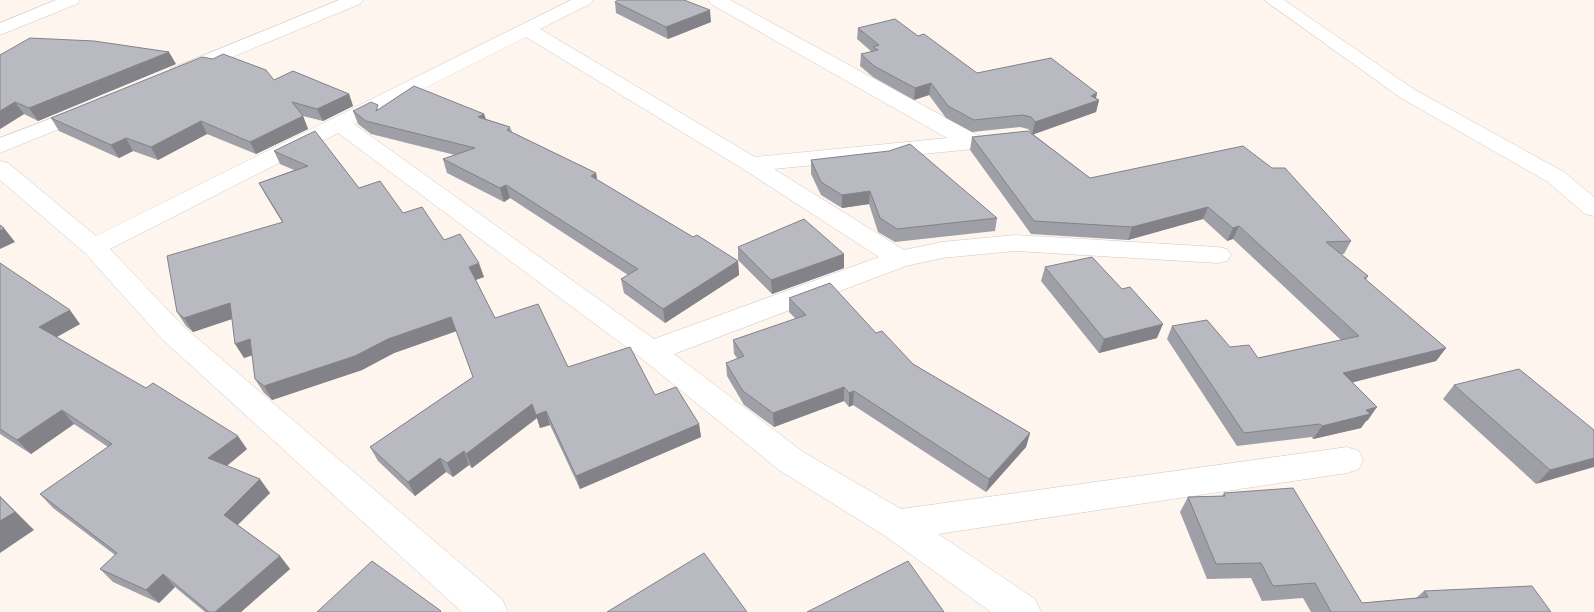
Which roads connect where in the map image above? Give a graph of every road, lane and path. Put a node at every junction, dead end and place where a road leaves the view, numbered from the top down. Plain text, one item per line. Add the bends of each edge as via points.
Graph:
1 (71, 0) edge
2 (354, 0) edge
3 (584, 0) edge
4 (717, 0) edge
5 (1273, 0) edge
6 (526, 29) junction
7 (0, 30) edge
8 (164, 79) edge
9 (109, 101) edge
10 (338, 123) junction
11 (995, 139) edge
12 (970, 142) junction
13 (0, 146) edge
14 (751, 164) junction
15 (0, 168) edge
16 (1594, 209) edge
17 (94, 247) junction
18 (1218, 255) dead end
19 (900, 259) junction
20 (651, 351) junction
21 (1347, 460) dead end
22 (897, 525) junction
23 (489, 612) edge
24 (1022, 612) edge

1 - 7 street
2 - 8 street
3 - 6 street
4 - 12 street
5 - 16 street via 1408,94 1556,177
6 - 10 street
6 - 14 street
9 - 13 street
10 - 17 street
10 - 20 street
11 - 12 street
12 - 14 street
14 - 19 street
15 - 17 street
17 - 23 street via 173,333
18 - 19 street via 1015,243 942,250
19 - 20 street
20 - 22 street via 791,462
21 - 22 street
22 - 24 street

